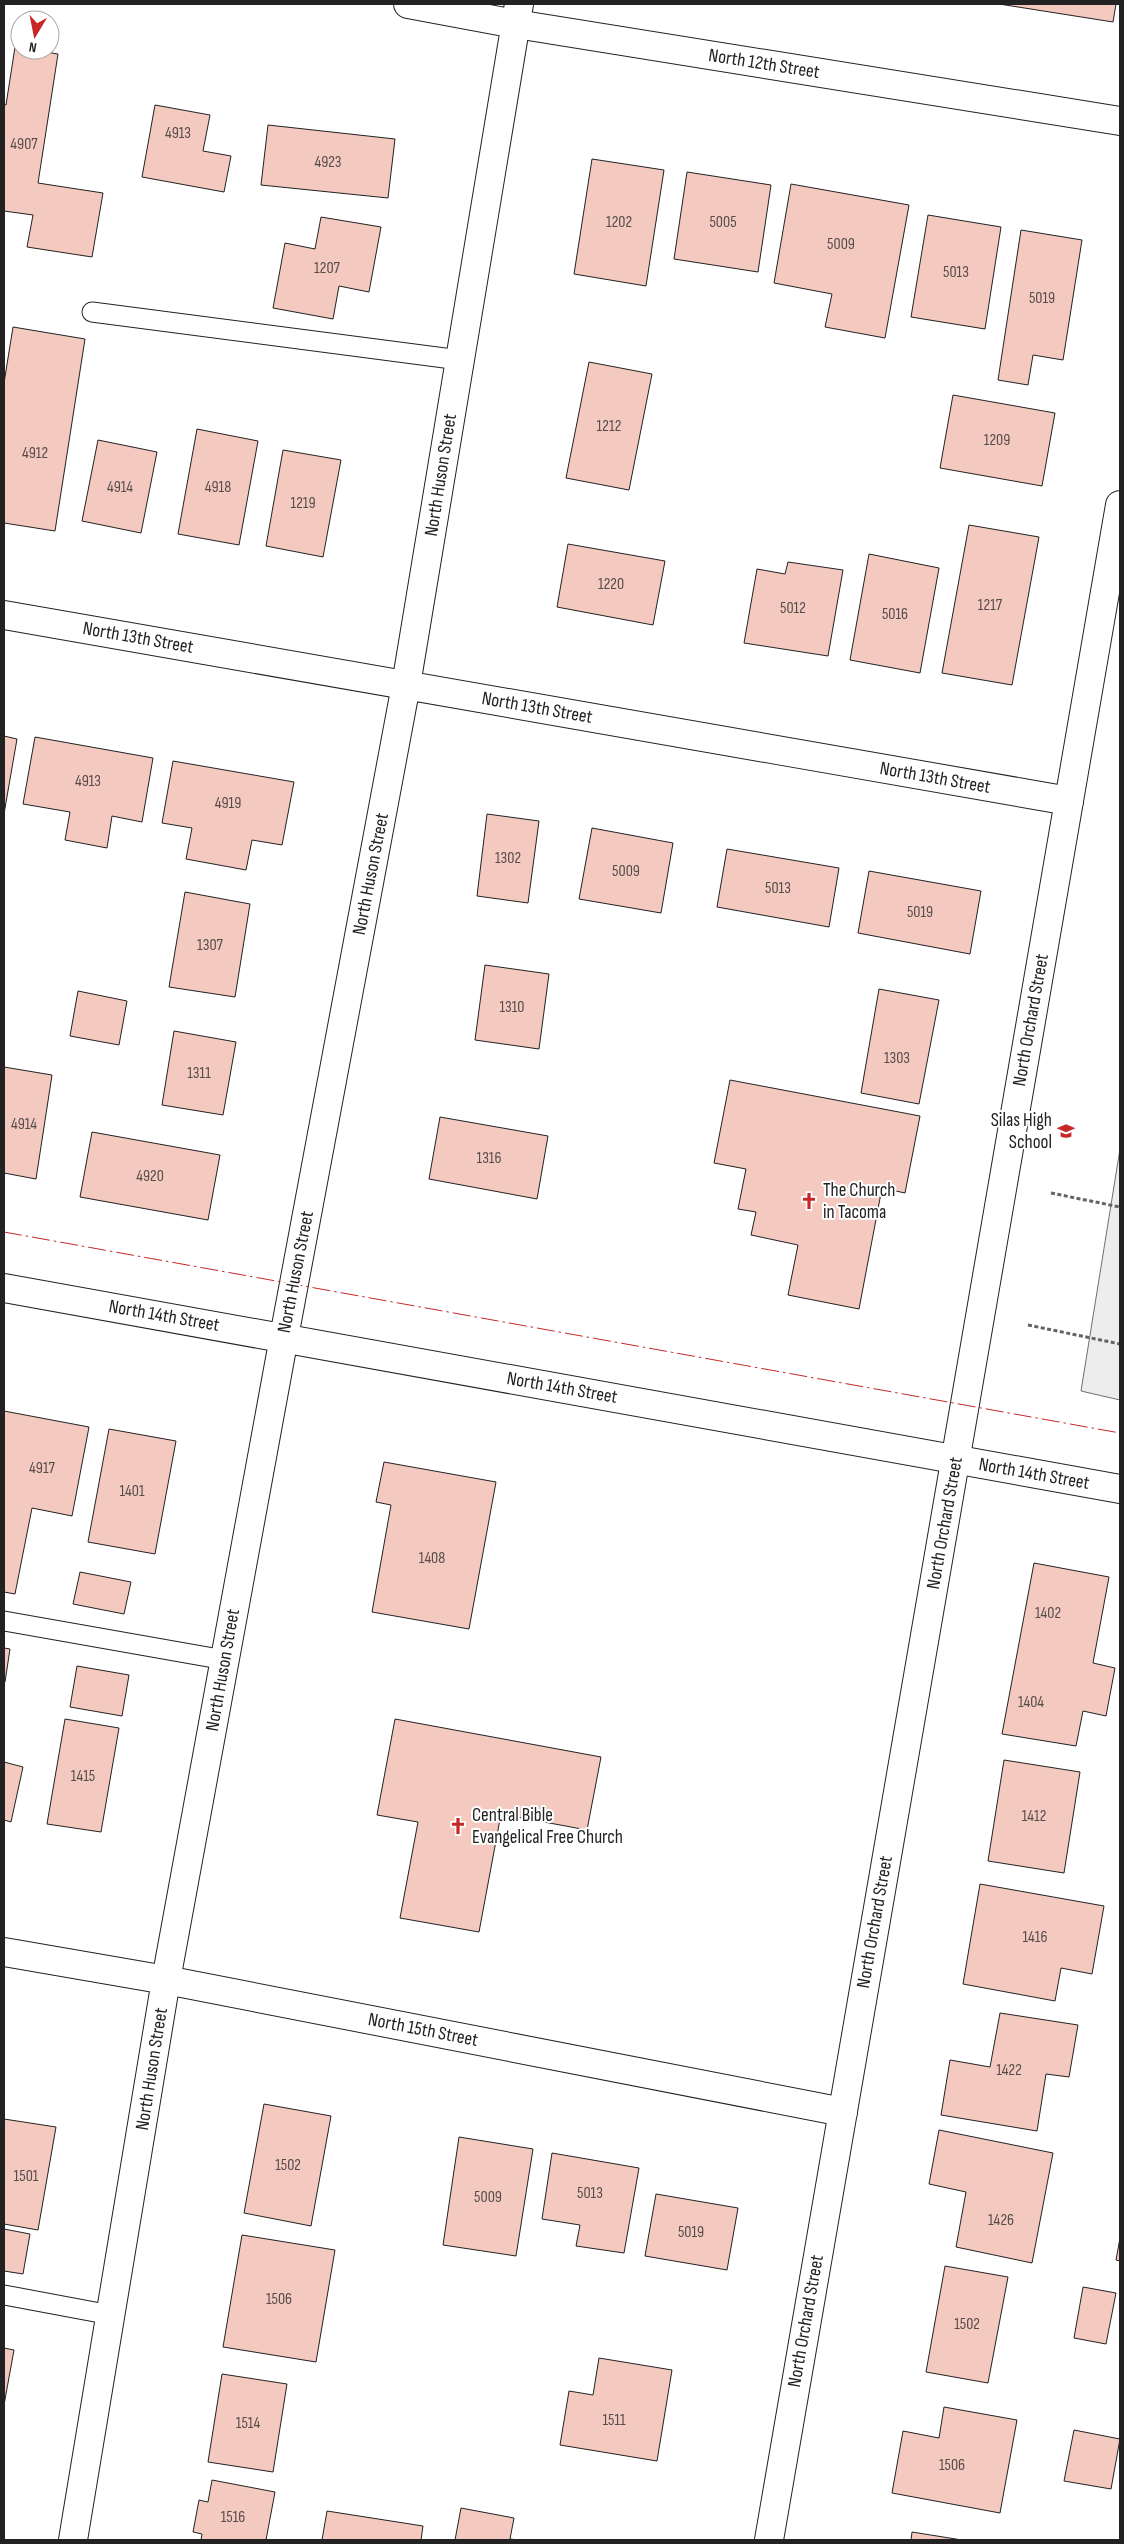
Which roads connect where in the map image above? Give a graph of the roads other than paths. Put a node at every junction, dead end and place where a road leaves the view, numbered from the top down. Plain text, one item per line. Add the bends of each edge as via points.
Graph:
1 (408, 4) edge
2 (518, 14) edge
3 (1120, 121) edge
4 (92, 312) dead end
5 (460, 360) junction
6 (1120, 506) edge
7 (4, 615) edge
8 (406, 685) junction
9 (1069, 801) junction
10 (4, 1288) edge
11 (284, 1337) junction
12 (956, 1460) junction
13 (1120, 1489) edge
14 (4, 1621) edge
15 (225, 1660) junction
16 (4, 1952) edge
17 (166, 1980) junction
18 (843, 2112) junction
19 (4, 2295) edge
20 (111, 2315) junction
21 (73, 2540) edge
22 (769, 2540) edge

1 - 2 street, North 12th Street
2 - 3 street, North 12th Street
2 - 5 street, North Huson Street
4 - 5 lane
5 - 8 street, North Huson Street
6 - 9 street, North Orchard Street
7 - 8 street, North 13th Street
8 - 9 street, North 13th Street
8 - 11 street, North Huson Street
9 - 12 street, North Orchard Street
10 - 11 street, North 14th Street
11 - 12 street, North 14th Street
11 - 15 street, North Huson Street
12 - 13 street, North 14th Street
12 - 18 street, North Orchard Street
14 - 15 lane
15 - 17 street, North Huson Street
16 - 17 street, North 15th Street
17 - 18 street, North 15th Street
17 - 20 street, North Huson Street
18 - 22 street, North Orchard Street
19 - 20 lane
20 - 21 street, North Huson Street

